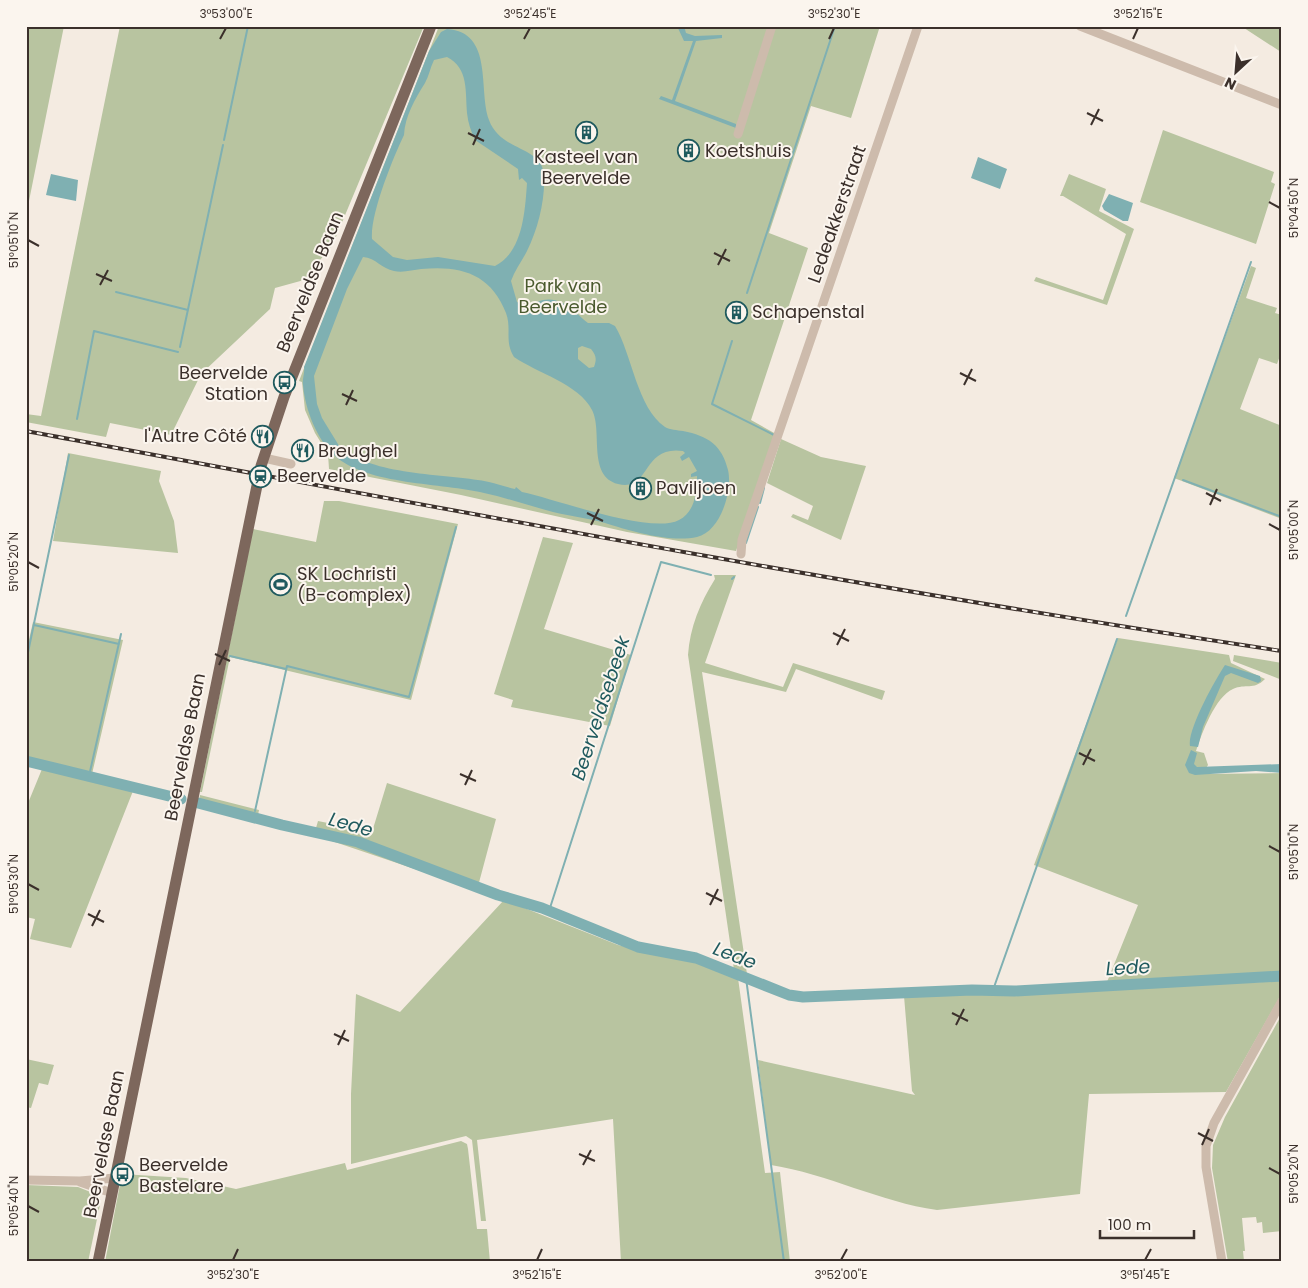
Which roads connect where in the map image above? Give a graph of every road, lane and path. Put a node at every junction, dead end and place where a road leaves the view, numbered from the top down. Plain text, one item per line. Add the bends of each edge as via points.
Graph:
1 (431, 26) edge
2 (772, 26) edge
3 (918, 26) edge
4 (1080, 26) edge
5 (1282, 105) edge
6 (738, 134) dead end
7 (264, 458) junction
8 (291, 464) dead end
9 (741, 554) dead end
10 (1281, 1002) edge
11 (115, 1178) junction
12 (26, 1180) edge
13 (80, 1181) junction
14 (112, 1193) junction
15 (98, 1262) edge
16 (1222, 1262) edge

1 - 7 main road, Beerveldse Baan via 284,397
2 - 6 street
3 - 9 street, Ledeakkerstraat via 742,540
4 - 5 street
7 - 8 street
7 - 11 main road, Beerveldse Baan via 255,489
10 - 16 street via 1214,1123 1206,1146 1206,1167
11 - 13 street
11 - 14 main road, Beerveldse Baan
12 - 13 street
13 - 14 street
14 - 15 main road, Beerveldse Baan

